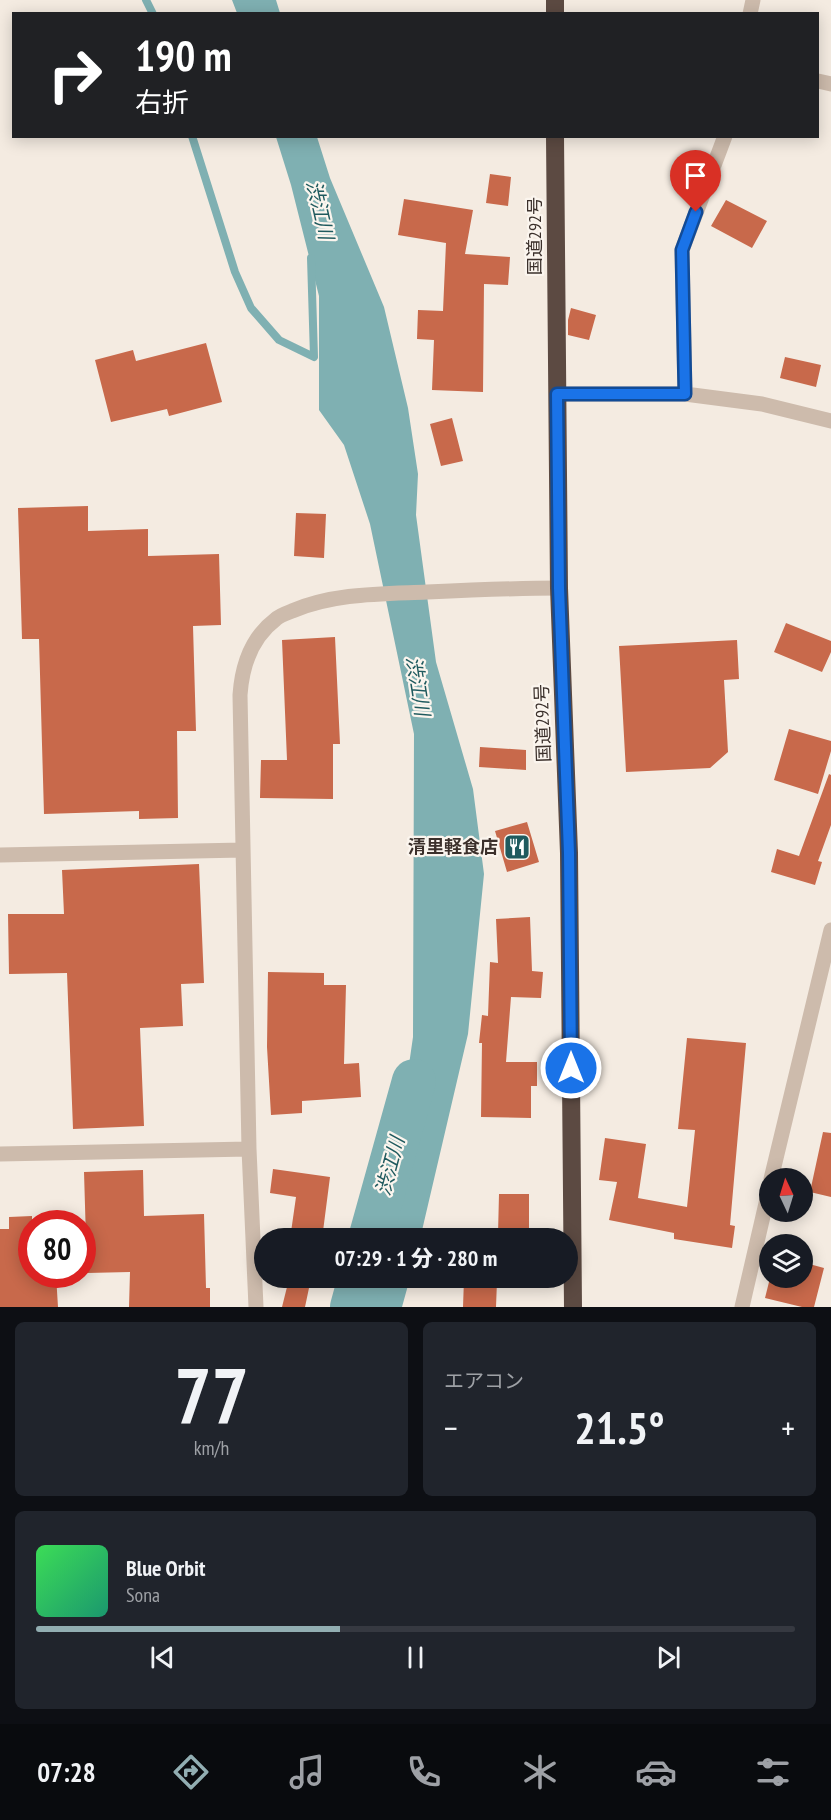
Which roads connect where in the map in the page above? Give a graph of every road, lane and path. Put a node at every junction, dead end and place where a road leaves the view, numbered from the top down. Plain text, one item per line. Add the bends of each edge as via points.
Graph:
1 (555, 138) edge
2 (724, 138) edge
3 (557, 394) junction
4 (685, 394) junction
5 (831, 421) edge
6 (559, 588) junction
7 (243, 850) junction
8 (0, 855) edge
9 (830, 937) edge
10 (249, 1149) junction
11 (0, 1154) edge
12 (774, 1168) edge
13 (762, 1222) edge
14 (256, 1307) edge
15 (573, 1307) edge
16 (742, 1307) edge

1 - 3 highway, 国道292号
2 - 4 street via 682,250
3 - 4 street
3 - 6 highway, 国道292号
4 - 5 street via 762,404
6 - 7 street via 358,595 306,605 277,618 249,651 242,675
6 - 15 highway, 国道292号 via 569,853
7 - 8 street
7 - 10 street
9 - 12 street
10 - 11 street
10 - 14 street
13 - 16 street

